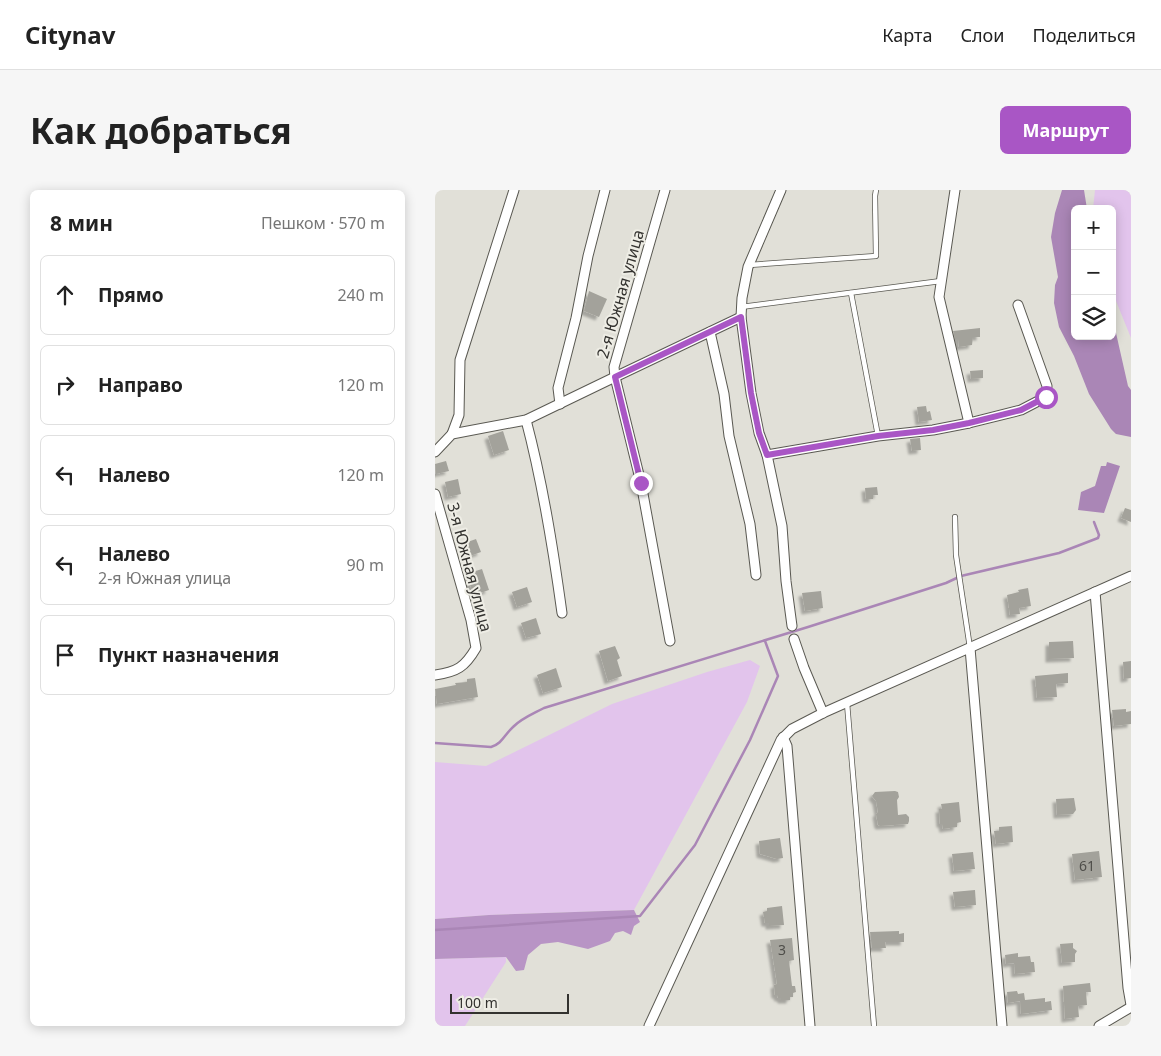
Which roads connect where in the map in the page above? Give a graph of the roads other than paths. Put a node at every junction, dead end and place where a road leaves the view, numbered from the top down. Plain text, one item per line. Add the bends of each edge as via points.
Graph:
1 (515, 190) edge
2 (605, 190) edge
3 (665, 190) edge
4 (781, 190) edge
5 (876, 190) edge
6 (955, 190) edge
7 (749, 265) junction
8 (941, 281) junction
9 (851, 293) junction
10 (1017, 305) dead end
11 (741, 307) junction
12 (741, 317) junction
13 (710, 332) junction
14 (615, 377) junction
15 (560, 404) junction
16 (526, 420) junction
17 (969, 423) junction
18 (452, 434) junction
19 (878, 436) junction
20 (435, 452) edge
21 (767, 455) junction
22 (435, 494) edge
23 (955, 517) dead end
24 (756, 575) dead end
25 (1131, 576) edge
26 (1095, 592) junction
27 (562, 613) dead end
28 (792, 626) dead end
29 (794, 639) dead end
30 (670, 641) dead end
31 (970, 648) junction
32 (435, 675) edge
33 (847, 703) junction
34 (823, 714) junction
35 (783, 737) junction
36 (1131, 1006) edge
37 (649, 1026) edge
38 (810, 1026) edge
39 (874, 1026) edge
40 (1003, 1026) edge
41 (1099, 1026) edge

1 - 18 street via 460,360 459,415
2 - 15 street via 559,388
3 - 14 street, 2-я Южная улица via 614,367
4 - 7 street
5 - 7 lane via 876,256
6 - 8 street
7 - 11 street
8 - 9 lane
8 - 17 street via 939,297
9 - 11 lane
9 - 19 lane
10 - 17 street via 1047,386 1046,397 1021,410
11 - 12 street
12 - 13 street
12 - 21 street via 751,393
13 - 14 street
13 - 24 street via 724,394 729,436 750,524
14 - 15 street
14 - 30 street, 2-я Южная улица via 641,483
15 - 16 street
16 - 18 street
16 - 27 street via 552,543
17 - 19 street
18 - 20 street
19 - 21 street
21 - 28 street via 782,526
22 - 32 street, 3-я Южная улица via 476,648 467,662 451,672
23 - 31 lane via 956,555
25 - 26 street
26 - 31 street
26 - 36 street
29 - 34 street
31 - 33 street
31 - 40 street
33 - 34 street
33 - 39 lane
34 - 35 street
35 - 37 street
35 - 38 street via 787,746
36 - 41 street

